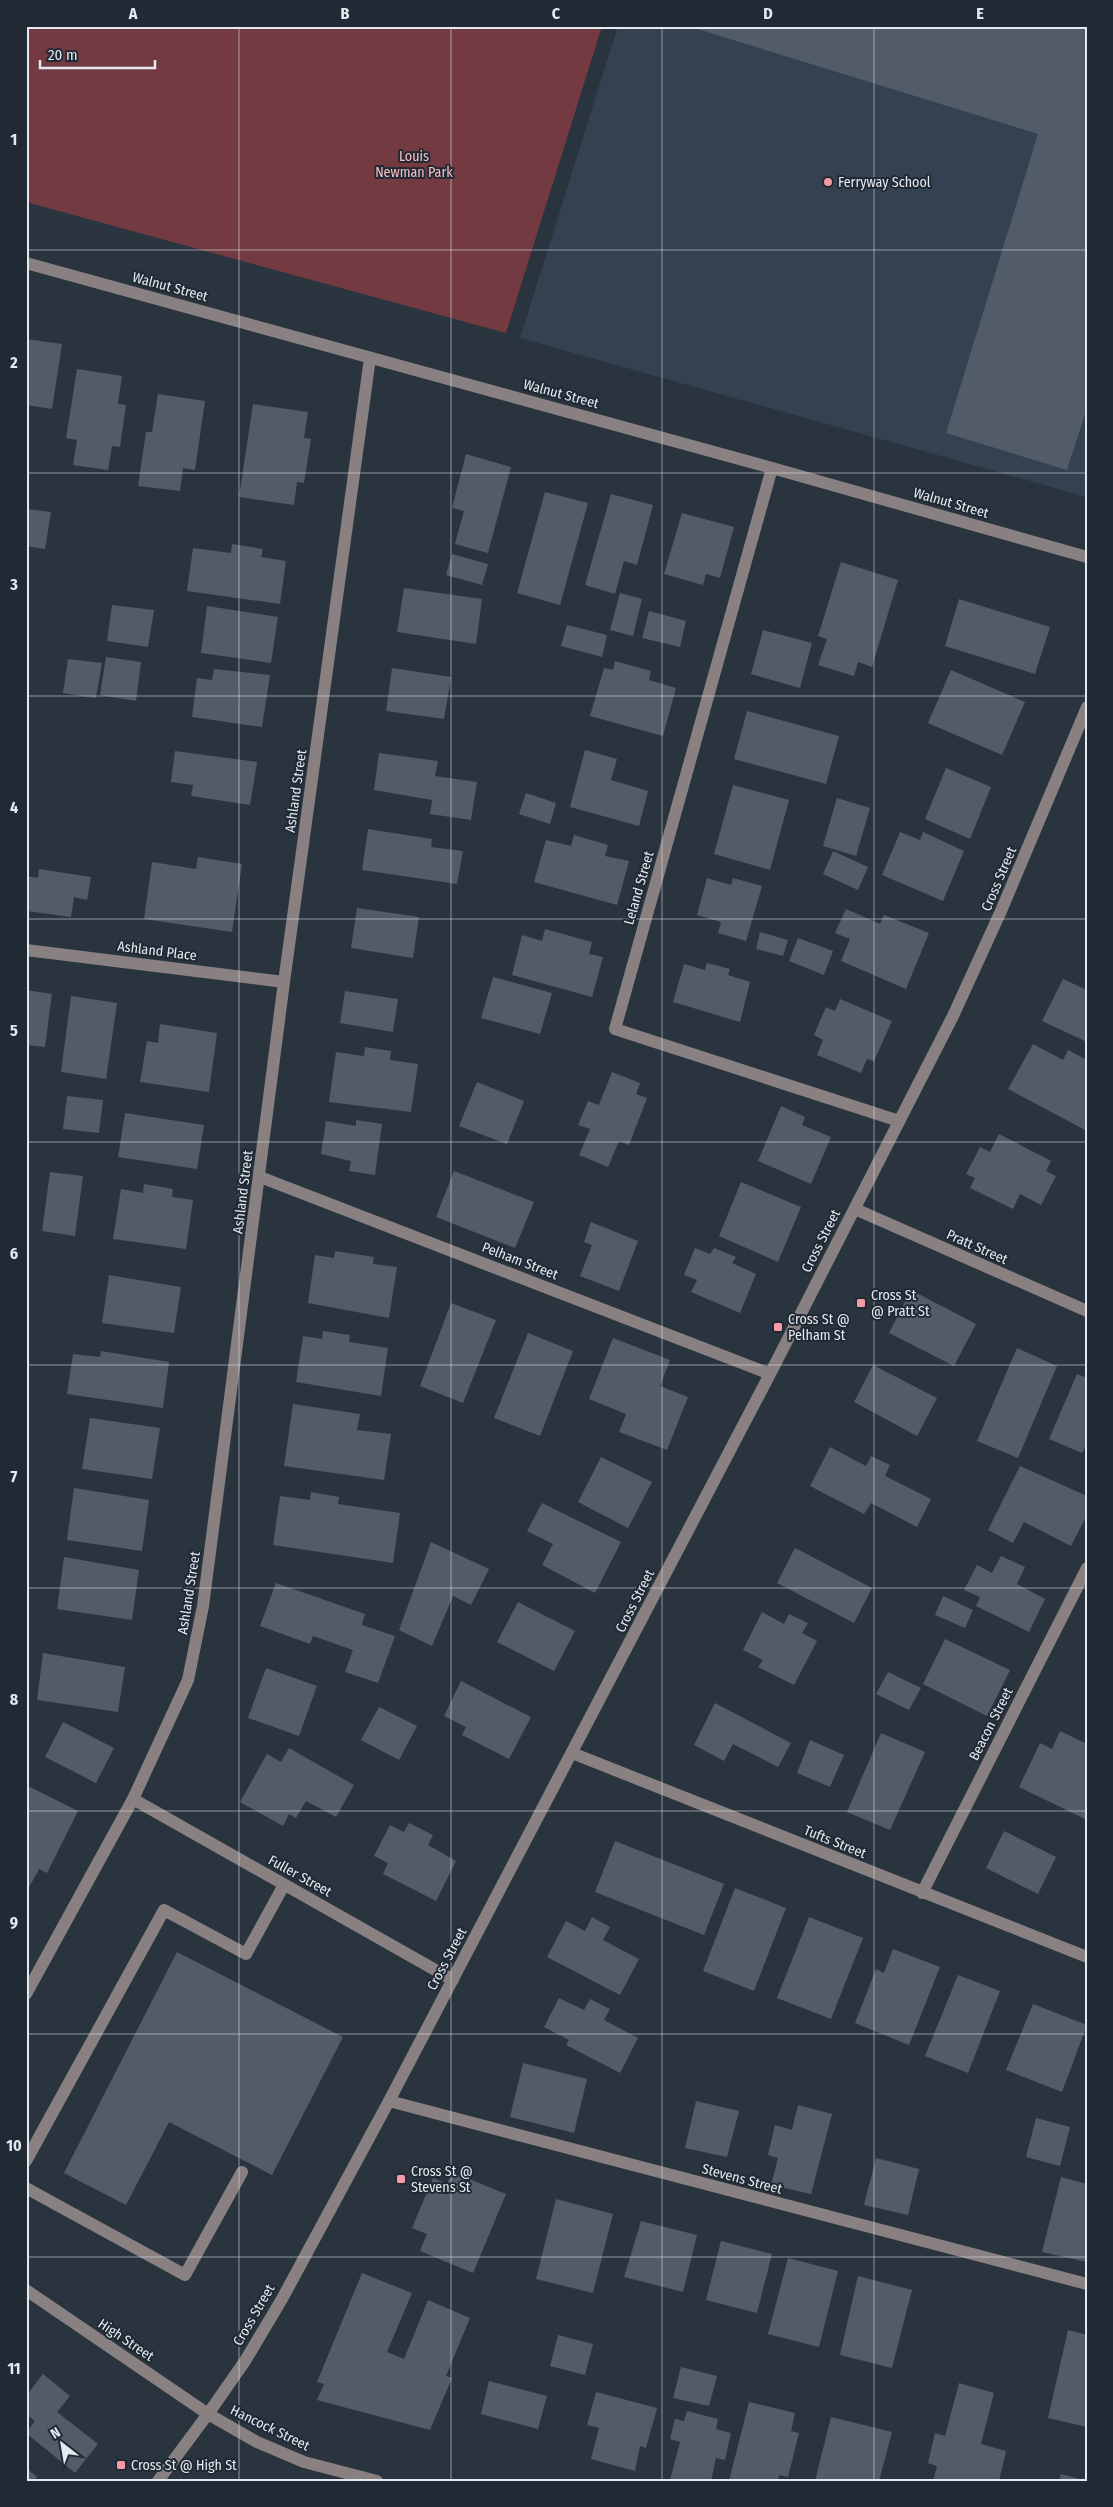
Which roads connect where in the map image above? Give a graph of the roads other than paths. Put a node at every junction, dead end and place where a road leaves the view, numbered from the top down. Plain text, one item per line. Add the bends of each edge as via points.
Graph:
1 (26, 263) edge
2 (370, 358) junction
3 (772, 468) junction
4 (1087, 557) edge
5 (1087, 706) edge
6 (26, 950) edge
7 (284, 982) junction
8 (899, 1121) junction
9 (260, 1176) junction
10 (855, 1209) junction
11 (1087, 1311) edge
12 (770, 1374) junction
13 (1087, 1568) edge
14 (572, 1753) junction
15 (133, 1799) junction
16 (284, 1884) junction
17 (922, 1892) junction
18 (1087, 1957) edge
19 (453, 1980) junction
20 (26, 1994) edge
21 (389, 2101) junction
22 (26, 2161) edge
23 (242, 2172) dead end
24 (26, 2188) edge
25 (1087, 2284) edge
26 (26, 2290) edge
27 (208, 2414) junction
28 (158, 2481) edge
29 (377, 2481) edge

1 - 2 street, Walnut Street
2 - 3 street, Walnut Street
2 - 7 street, Ashland Street
3 - 4 street, Walnut Street
3 - 8 street, Leland Street via 615,1028
5 - 8 street, Cross Street via 977,966
6 - 7 street, Ashland Place
7 - 9 street, Ashland Street
8 - 10 street, Cross Street
9 - 12 street, Pelham Street
9 - 15 street, Ashland Street via 194,1652 188,1680
10 - 11 street, Pratt Street
10 - 12 street, Cross Street
12 - 14 street, Cross Street
13 - 17 street, Beacon Street
14 - 17 street, Tufts Street
14 - 19 street, Cross Street
15 - 16 street, Fuller Street
15 - 20 street, Ashland Street
16 - 19 street, Fuller Street
16 - 22 street via 246,1954 164,1910
17 - 18 street, Tufts Street
19 - 21 street, Cross Street
21 - 25 street, Stevens Street
21 - 27 street, Cross Street via 282,2299
23 - 24 street via 185,2275
26 - 27 street, High Street
27 - 28 street, Cross Street
27 - 29 street, Hancock Street via 257,2442 304,2462

